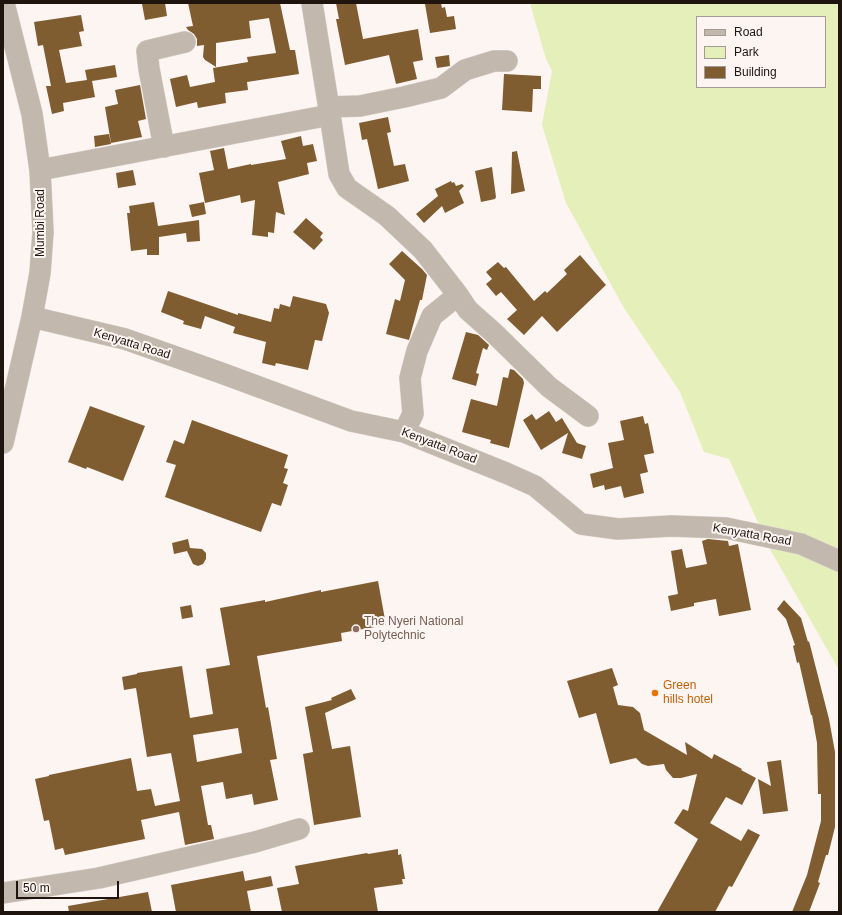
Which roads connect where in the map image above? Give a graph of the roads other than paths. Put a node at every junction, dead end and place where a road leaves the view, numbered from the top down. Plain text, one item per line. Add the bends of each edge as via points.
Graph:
1 (4, 3) edge
2 (312, 3) edge
3 (185, 42) dead end
4 (507, 61) dead end
5 (330, 111) junction
6 (164, 147) junction
7 (40, 170) junction
8 (458, 295) junction
9 (32, 317) junction
10 (588, 416) dead end
11 (404, 432) junction
12 (3, 443) edge
13 (839, 561) edge
14 (299, 830) dead end
15 (3, 893) edge

1 - 7 street, Mumbi Road via 32,114
2 - 5 street
3 - 6 street via 147,51
4 - 5 street via 494,61 465,70 441,88 404,98
5 - 6 street
5 - 8 street via 340,174 347,188 387,216 423,250
6 - 7 street
7 - 9 street, Mumbi Road via 43,232 40,274
8 - 10 street via 468,310 549,387
8 - 11 street via 432,316 417,351 410,378 413,414
9 - 11 street, Kenyatta Road via 125,339 350,421
9 - 12 street, Mumbi Road
11 - 13 street, Kenyatta Road via 535,486 581,524 618,529 671,526 726,528 801,544
14 - 15 street via 99,878

